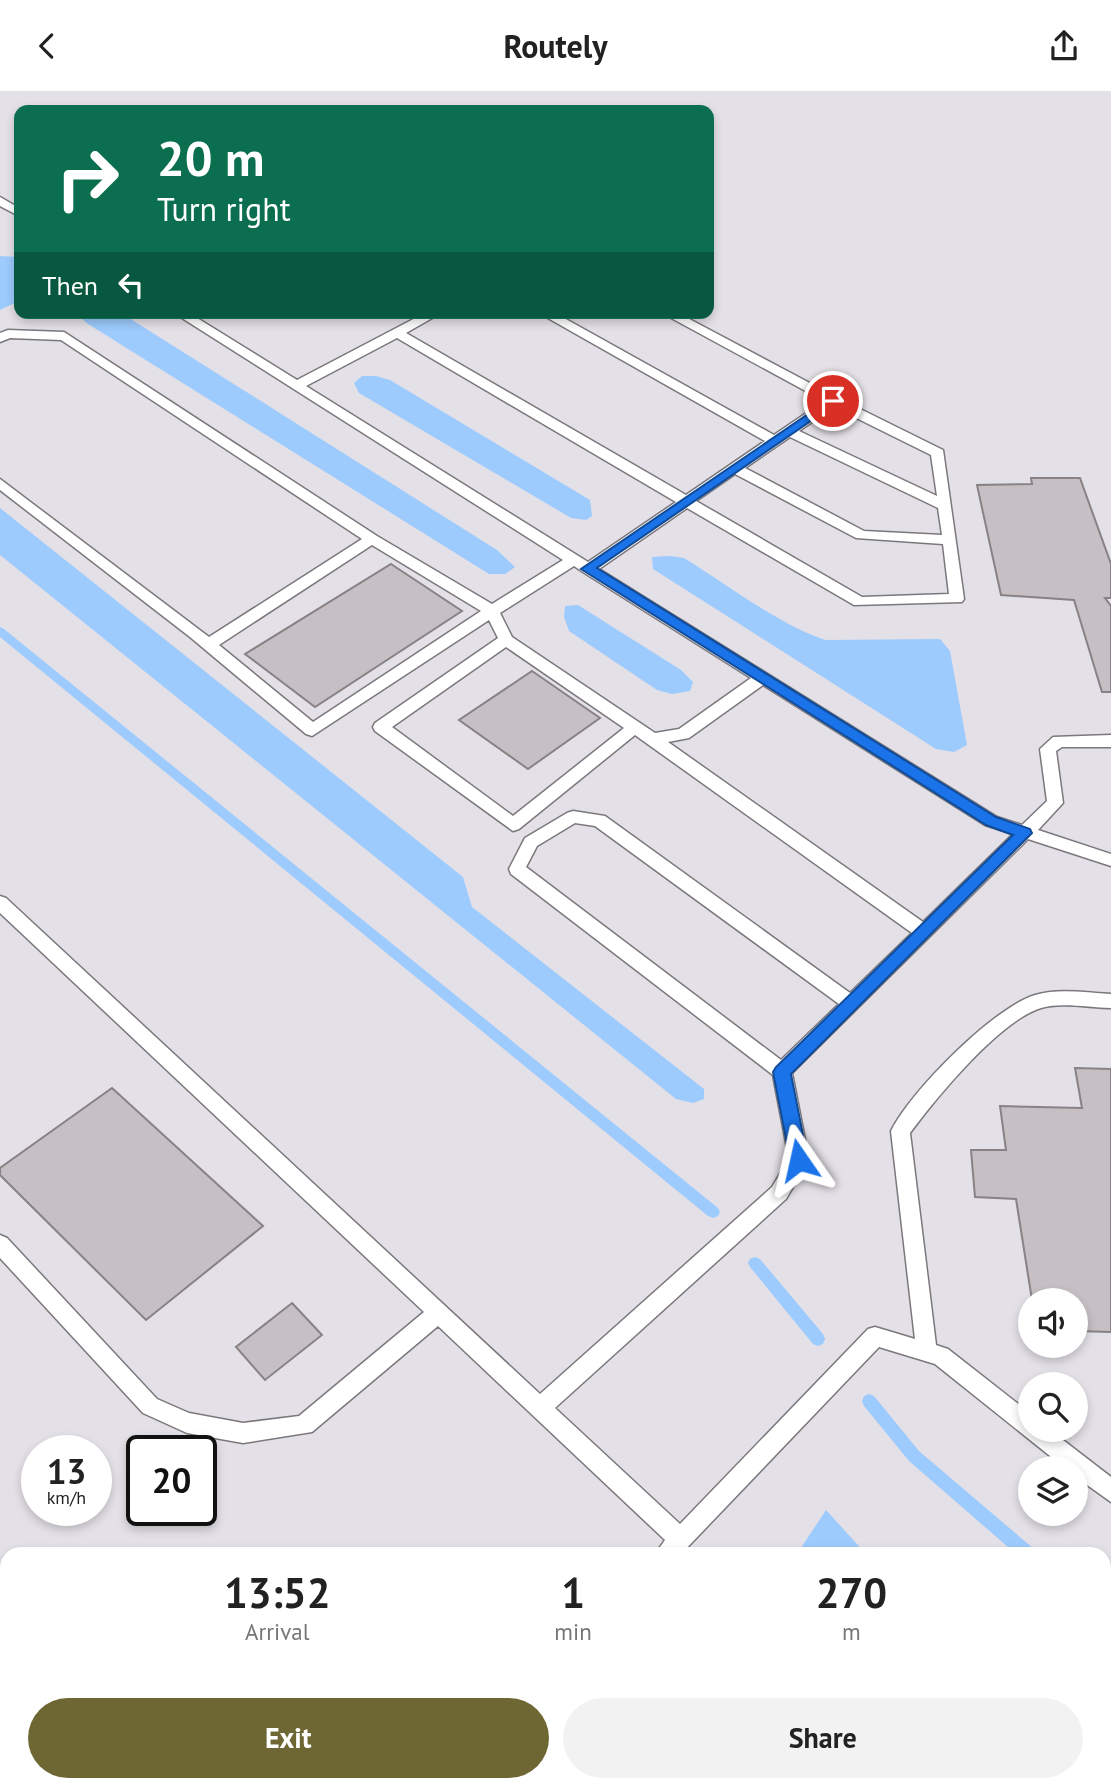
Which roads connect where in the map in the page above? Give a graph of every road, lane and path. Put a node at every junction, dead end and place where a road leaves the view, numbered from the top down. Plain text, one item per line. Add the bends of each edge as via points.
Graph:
1 (190, 319) edge
2 (424, 319) edge
3 (556, 319) edge
4 (679, 319) edge
5 (397, 333) junction
6 (0, 338) edge
7 (296, 386) junction
8 (833, 401) junction
9 (789, 431) junction
10 (775, 441) junction
11 (734, 468) junction
12 (0, 483) edge
13 (685, 502) junction
14 (944, 505) junction
15 (372, 539) junction
16 (949, 540) junction
17 (573, 559) junction
18 (588, 569) junction
19 (492, 611) junction
20 (506, 639) junction
21 (208, 645) junction
22 (762, 678) junction
23 (635, 727) junction
24 (652, 739) junction
25 (1111, 741) edge
26 (1024, 833) junction
27 (1111, 860) edge
28 (0, 903) edge
29 (924, 932) junction
30 (1111, 1001) edge
31 (851, 1003) junction
32 (782, 1072) junction
33 (0, 1244) edge
34 (438, 1313) junction
35 (927, 1352) junction
36 (539, 1408) junction
37 (1018, 1417) edge
38 (1050, 1442) edge
39 (1111, 1491) edge
40 (673, 1547) edge

1 - 7 lane
2 - 5 lane
3 - 10 lane
4 - 8 lane
5 - 7 lane
5 - 13 lane
6 - 15 lane via 8,334 64,336
7 - 17 lane
8 - 9 lane
8 - 14 lane via 938,453
9 - 10 lane
9 - 14 lane
10 - 11 lane
11 - 13 lane
11 - 16 lane via 861,535
12 - 21 lane
13 - 16 lane via 859,601 957,599
13 - 18 lane
14 - 16 lane
15 - 19 lane
15 - 21 lane
17 - 18 lane
17 - 19 lane
18 - 22 lane
19 - 20 lane
19 - 21 lane via 312,730
20 - 23 lane
20 - 23 lane via 381,727 513,825
22 - 24 lane via 683,734
22 - 26 lane via 991,821
23 - 24 lane
24 - 29 lane
25 - 26 lane via 1059,741 1048,749 1055,803
26 - 27 lane
26 - 29 lane
28 - 34 lane
29 - 31 lane
30 - 35 lane via 1038,1001 989,1034 933,1088 900,1131
31 - 32 lane
31 - 32 lane via 600,820 573,817 531,842 517,869
32 - 36 lane via 799,1160 779,1193
33 - 34 lane via 149,1406 187,1423 243,1433 304,1425
34 - 36 lane
35 - 37 lane via 941,1356
35 - 40 lane via 875,1336
36 - 40 lane
38 - 39 lane

